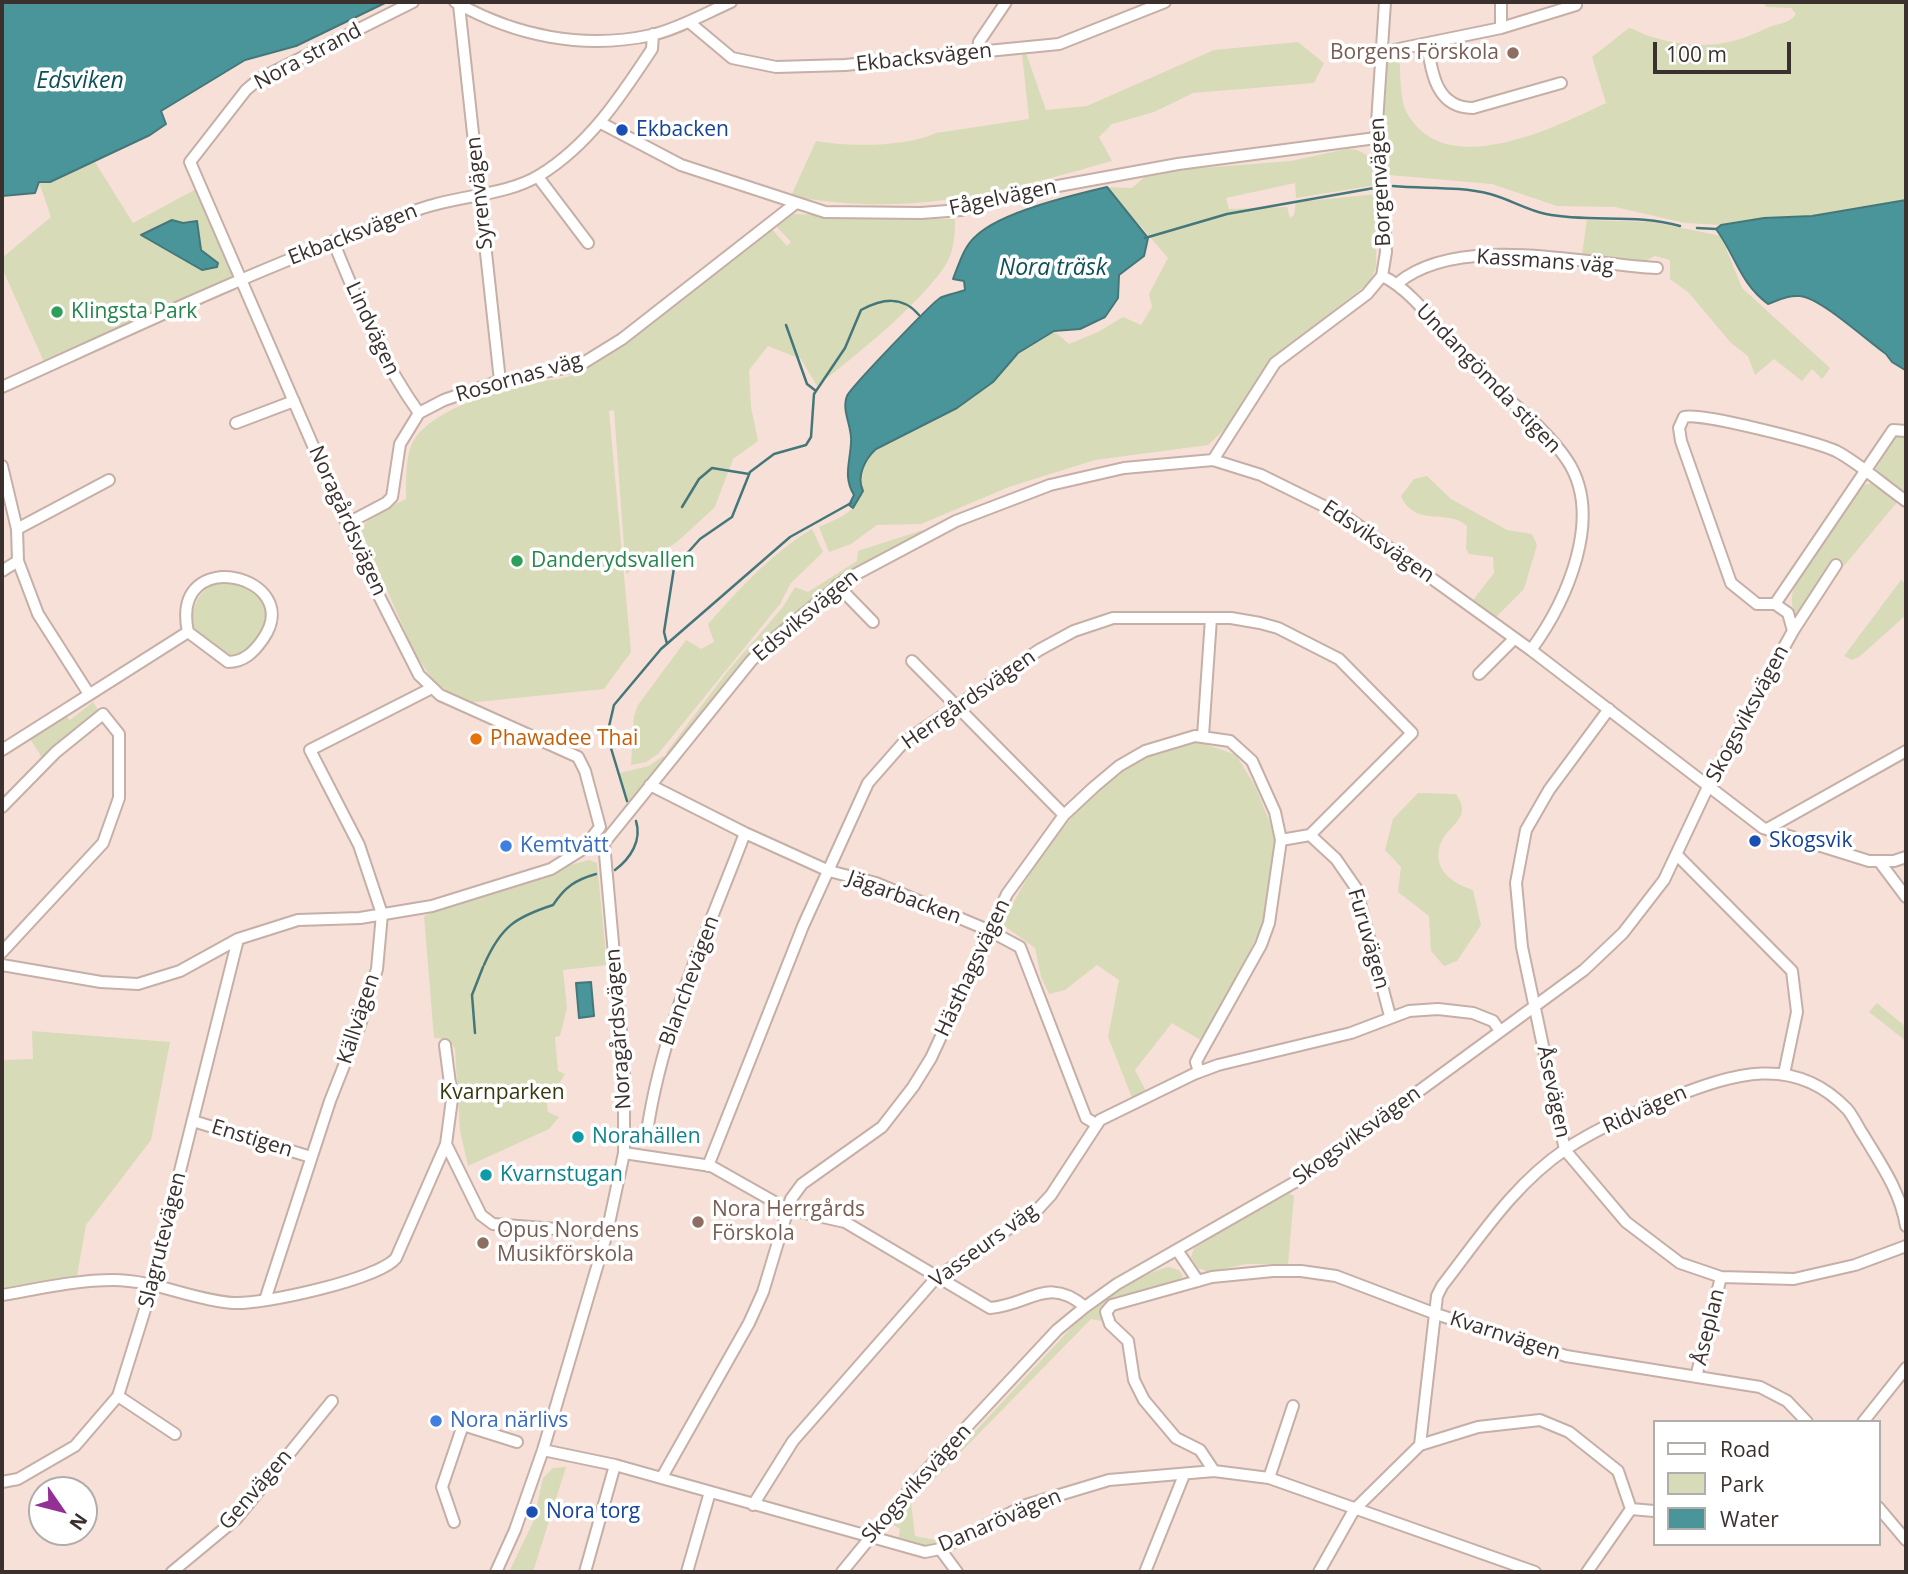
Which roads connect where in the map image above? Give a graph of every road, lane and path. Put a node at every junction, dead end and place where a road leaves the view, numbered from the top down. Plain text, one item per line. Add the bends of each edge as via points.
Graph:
1 (413, 2) edge
2 (731, 2) edge
3 (1006, 2) edge
4 (1165, 2) edge
5 (1384, 2) edge
6 (1501, 2) edge
7 (457, 3) edge
8 (1576, 5) dead end
9 (689, 22) junction
10 (1501, 28) junction
11 (653, 34) junction
12 (1427, 44) junction
13 (978, 52) junction
14 (1379, 53) junction
15 (1561, 83) dead end
16 (601, 122) junction
17 (1376, 138) junction
18 (190, 162) joint
19 (538, 177) junction
20 (480, 193) junction
21 (796, 203) junction
22 (333, 241) junction
23 (588, 243) dead end
24 (1657, 268) dead end
25 (1382, 276) junction
26 (241, 279) junction
27 (1398, 283) junction
28 (500, 381) junction
29 (2, 387) edge
30 (294, 401) junction
31 (419, 414) junction
32 (236, 423) dead end
33 (1906, 431) edge
34 (1213, 460) junction
35 (2, 466) edge
36 (1865, 472) junction
37 (109, 480) dead end
38 (1906, 500) edge
39 (348, 523) junction
40 (17, 529) junction
41 (18, 561) junction
42 (1836, 565) dead end
43 (2, 571) edge
44 (837, 585) junction
45 (1775, 604) junction
46 (1211, 618) junction
47 (873, 622) dead end
48 (1793, 631) junction
49 (188, 632) junction
50 (1514, 639) junction
51 (1531, 650) junction
52 (912, 661) dead end
53 (1479, 674) dead end
54 (430, 689) junction
55 (89, 694) junction
56 (957, 707) junction
57 (1609, 709) junction
58 (1203, 736) junction
59 (2, 750) edge
60 (1906, 751) edge
61 (650, 785) junction
62 (1709, 788) junction
63 (2, 807) edge
64 (1065, 815) junction
65 (1767, 830) junction
66 (744, 833) junction
67 (599, 835) junction
68 (1310, 835) junction
69 (1281, 840) junction
70 (1677, 855) junction
71 (1906, 857) edge
72 (1879, 861) junction
73 (829, 871) junction
74 (1906, 897) edge
75 (382, 914) junction
76 (988, 930) junction
77 (238, 939) junction
78 (2, 952) edge
79 (2, 965) edge
80 (1534, 1008) junction
81 (1390, 1016) junction
82 (1500, 1031) junction
83 (445, 1045) dead end
84 (1199, 1072) junction
85 (1784, 1074) junction
86 (193, 1121) junction
87 (1096, 1124) junction
88 (647, 1132) dead end
89 (446, 1144) junction
90 (1565, 1150) junction
91 (624, 1153) junction
92 (311, 1157) junction
93 (708, 1166) junction
94 (787, 1209) junction
95 (1906, 1226) edge
96 (607, 1233) junction
97 (1906, 1246) edge
98 (1177, 1250) junction
99 (1721, 1277) junction
100 (936, 1278) junction
101 (1198, 1280) junction
102 (152, 1283) junction
103 (2, 1295) edge
104 (265, 1300) junction
105 (1084, 1307) junction
106 (1436, 1314) junction
107 (1906, 1368) edge
108 (1696, 1377) junction
109 (118, 1396) junction
110 (332, 1401) dead end
111 (1293, 1406) dead end
112 (1805, 1420) edge
113 (1865, 1420) edge
114 (175, 1434) dead end
115 (517, 1442) dead end
116 (1419, 1445) junction
117 (543, 1450) junction
118 (615, 1465) junction
119 (1214, 1471) junction
120 (1184, 1475) junction
121 (662, 1478) junction
122 (1269, 1478) junction
123 (2, 1482) edge
124 (710, 1492) junction
125 (753, 1505) junction
126 (1631, 1509) junction
127 (1880, 1509) edge
128 (1354, 1510) junction
129 (1652, 1511) edge
130 (454, 1522) dead end
131 (869, 1536) junction
132 (1906, 1540) edge
133 (940, 1549) junction
134 (172, 1572) edge
135 (496, 1572) edge
136 (585, 1572) edge
137 (687, 1572) edge
138 (842, 1572) edge
139 (957, 1572) edge
140 (1145, 1572) edge
141 (1319, 1572) edge
142 (1535, 1572) edge
143 (1587, 1572) edge

1 - 18 street, Nora strand via 259,79
2 - 9 street
3 - 13 street via 979,42
4 - 13 street, Ekbacksvägen via 1059,44
5 - 14 street, Borgenvägen
6 - 10 street
7 - 11 street via 559,40 607,41
7 - 20 street, Syrenvägen
8 - 10 street
9 - 11 street
9 - 13 street, Ekbacksvägen via 732,58 776,67
10 - 12 street
11 - 16 street, Ekbacksvägen via 652,49
12 - 14 street
12 - 15 street via 1435,83 1449,103 1460,108
14 - 17 street, Borgenvägen
16 - 19 street, Ekbacksvägen
16 - 21 street, Fågelvägen via 681,166
17 - 21 street, Fågelvägen via 1178,164 1025,192 961,210 825,212
17 - 25 street, Borgenvägen via 1386,252
18 - 26 street, Noragårdsvägen
19 - 20 street, Ekbacksvägen
19 - 23 street
20 - 22 street, Ekbacksvägen via 430,205
20 - 28 street, Syrenvägen
21 - 28 street, Rosornas väg via 622,339 580,365
22 - 26 street, Ekbacksvägen
22 - 31 street, Lindvägen via 370,332
24 - 27 street, Kassmans väg via 1480,255 1424,265
25 - 27 street, Undangömda stigen
25 - 34 street, Borgenvägen via 1367,294 1275,363
26 - 29 street, Ekbacksvägen
26 - 30 street, Noragårdsvägen
27 - 51 street, Undangömda stigen via 1476,370 1529,418 1567,461 1575,477 1582,517 1574,568 1566,592
28 - 31 street, Rosornas väg via 444,400
30 - 32 street
30 - 39 street, Noragårdsvägen
31 - 39 street via 400,444 392,497
33 - 36 street via 1893,430
34 - 44 street, Edsviksvägen via 1124,468 1050,485 916,539
34 - 50 street, Edsviksvägen via 1261,475 1349,518
35 - 40 street
36 - 38 street
36 - 45 street
36 - 45 street via 1836,451 1692,414 1684,417 1679,428 1681,441 1731,583 1757,604
37 - 40 street
39 - 54 street, Noragårdsvägen via 373,584
40 - 41 street
41 - 43 street
41 - 55 street via 38,614
42 - 48 street, Skogsviksvägen
44 - 47 street
44 - 61 street, Edsviksvägen via 751,661
45 - 48 street, Skogsviksvägen via 1788,613
46 - 56 street, Herrgårdsvägen via 1113,618 1074,631
46 - 58 street
46 - 68 street, Herrgårdsvägen via 1278,628 1320,646 1339,659 1412,733
48 - 62 street, Skogsviksvägen
49 - 49 street via 229,662 239,662 268,630 271,615 267,601 254,585 235,576 209,580 189,603
49 - 55 street
50 - 51 street, Edsviksvägen
50 - 53 street
51 - 57 street, Edsviksvägen
52 - 56 street
54 - 67 street, Noragårdsvägen via 578,757
54 - 75 street, Källvägen via 310,750 359,845
55 - 59 street
56 - 64 street
56 - 73 street, Herrgårdsvägen via 904,742 877,772 862,794
57 - 62 street, Edsviksvägen
57 - 80 street, Åsevägen via 1525,830 1516,883
58 - 64 street, Hästhagsvägen via 1145,751 1119,766
58 - 69 street, Hästhagsvägen via 1230,741 1252,761 1275,813
60 - 65 street
61 - 66 street, Jägarbacken
61 - 67 street, Edsviksvägen via 610,839
62 - 65 street, Edsviksvägen
62 - 70 street, Skogsviksvägen
63 - 78 street via 56,752 103,714 119,734 119,798 103,843
64 - 76 street, Hästhagsvägen via 1007,894
65 - 72 street, Edsviksvägen
66 - 73 street, Jägarbacken
66 - 88 street, Blanchevägen via 667,1041
67 - 75 street via 551,869 432,906
67 - 91 street, Noragårdsvägen via 624,1066
68 - 69 street
68 - 81 street, Furuvägen via 1336,859 1356,888
69 - 84 street, Hästhagsvägen via 1269,923 1199,1056
70 - 80 street, Skogsviksvägen via 1664,880 1623,933
70 - 85 street via 1791,971 1797,1012
71 - 72 street, Edsviksvägen
72 - 74 street
73 - 76 street, Jägarbacken via 876,883
73 - 93 street, Herrgårdsvägen
75 - 77 street via 298,920
75 - 92 street, Källvägen via 377,969
76 - 87 street, Jägarbacken via 1020,947 1086,1118
76 - 94 street, Hästhagsvägen via 931,1058 904,1099 883,1127 802,1184
77 - 79 street via 180,971 138,984
77 - 86 street, Slagrutevägen
80 - 82 street, Skogsviksvägen
80 - 90 street, Åsevägen
81 - 82 street via 1438,1009 1473,1013 1493,1021
81 - 84 street via 1351,1033
82 - 98 street, Skogsviksvägen via 1295,1182
83 - 89 street via 452,1099
84 - 87 street
85 - 90 street, Ridvägen via 1747,1072 1707,1084 1619,1118
85 - 95 street, Ridvägen via 1817,1086 1848,1110 1887,1170
86 - 92 street, Enstigen
86 - 102 street, Slagrutevägen
87 - 100 street, Vasseurs väg via 1039,1208
89 - 96 street via 481,1215 493,1224
89 - 104 street via 389,1267 335,1285
90 - 99 street, Åsevägen via 1626,1222 1680,1263
90 - 106 street, Ridvägen via 1510,1198 1442,1286
91 - 93 street
91 - 96 street, Noragårdsvägen
92 - 104 street, Källvägen
93 - 94 street
94 - 100 street via 845,1222
94 - 121 street, Hästhagsvägen via 763,1292
96 - 117 street, Noragårdsvägen
97 - 99 street, Åsevägen via 1855,1265 1794,1279
98 - 101 street
98 - 105 street, Skogsviksvägen
99 - 108 street, Åseplan
100 - 105 street via 990,1308 1051,1291 1072,1296
100 - 125 street, Vasseurs väg via 793,1441
101 - 106 street, Kvarnvägen via 1273,1271 1336,1276
101 - 119 street, Kvarnvägen via 1119,1301 1107,1311 1110,1324 1128,1341 1134,1380 1144,1400 1176,1438 1200,1450
102 - 103 street via 113,1280
102 - 104 street via 215,1301
102 - 109 street, Slagrutevägen
105 - 131 street, Skogsviksvägen via 1057,1330
106 - 108 street, Kvarnvägen via 1566,1356
106 - 116 street, Ridvägen
107 - 113 street
108 - 112 street, Kvarnvägen via 1760,1387 1787,1401
109 - 114 street
109 - 123 street, Slagrutevägen via 75,1446 25,1475
110 - 134 street, Genvägen via 236,1519
111 - 122 street
115 - 130 street via 463,1425 443,1487
116 - 126 street via 1478,1427 1540,1420 1569,1432 1608,1460 1618,1471
116 - 128 street
117 - 118 street, Danarövägen
117 - 135 street, Noragårdsvägen
118 - 121 street, Danarövägen
118 - 136 street
119 - 120 street, Danarövägen
119 - 122 street, Danarövägen
120 - 133 street, Danarövägen via 1109,1480 1056,1495 1015,1510
120 - 140 street
121 - 124 street, Danarövägen
122 - 128 street, Danarövägen
124 - 125 street, Danarövägen
124 - 137 street
125 - 131 street, Danarövägen
126 - 129 street
126 - 143 street
127 - 132 street
128 - 141 street
128 - 142 street, Danarövägen
131 - 133 street, Danarövägen via 925,1552
131 - 138 street, Skogsviksvägen
133 - 139 street

